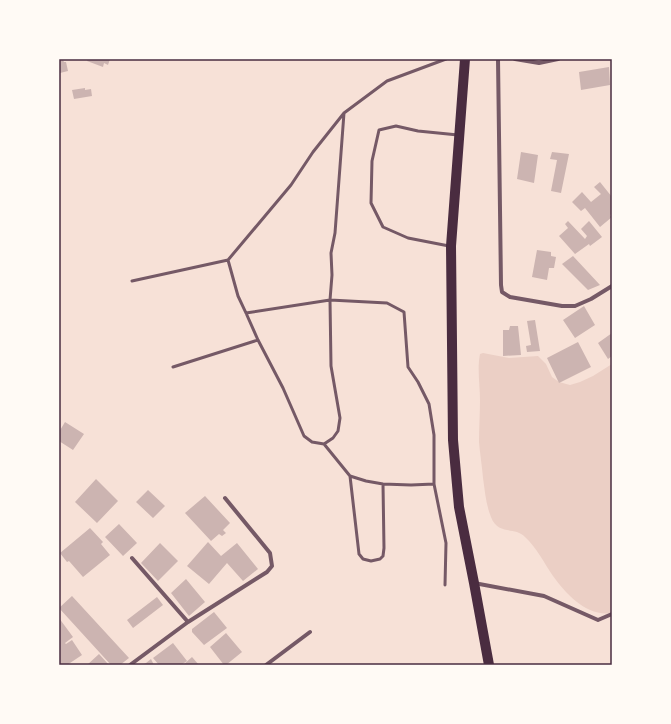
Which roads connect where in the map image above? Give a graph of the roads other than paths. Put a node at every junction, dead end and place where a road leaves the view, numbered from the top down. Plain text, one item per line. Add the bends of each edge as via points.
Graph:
1 (446, 59) edge
2 (465, 59) edge
3 (498, 59) edge
4 (515, 59) edge
5 (558, 59) edge
6 (344, 113) junction
7 (459, 135) junction
8 (451, 246) junction
9 (228, 260) junction
10 (132, 281) dead end
11 (612, 286) edge
12 (330, 300) junction
13 (246, 313) junction
14 (258, 340) junction
15 (173, 367) dead end
16 (324, 444) junction
17 (350, 476) junction
18 (383, 484) junction
19 (434, 484) junction
20 (225, 498) dead end
21 (132, 558) dead end
22 (474, 583) junction
23 (445, 585) dead end
24 (612, 614) edge
25 (188, 622) junction
26 (310, 632) dead end
27 (130, 665) edge
28 (266, 665) edge
29 (489, 665) edge

1 - 6 lane via 387,81
2 - 7 highway
3 - 11 street via 502,292 510,297 575,306
4 - 5 street via 539,63
6 - 9 lane via 291,185
6 - 12 lane via 335,233 331,253
7 - 8 highway
7 - 8 lane via 396,126 379,130 372,161 371,203 384,227 408,238
8 - 22 highway via 453,440 459,507
9 - 10 lane
9 - 13 lane via 238,296
12 - 13 lane
12 - 16 lane via 331,366 340,418 334,438
12 - 19 lane via 387,303 404,312 408,367 429,404 434,435
13 - 14 lane
14 - 15 lane
14 - 16 lane via 304,436 312,442
16 - 17 lane
17 - 18 lane
17 - 18 lane via 359,554 363,559 371,561 383,556
18 - 19 lane
19 - 23 lane via 446,543
20 - 25 street via 270,553 272,566 267,572
21 - 25 street
22 - 24 street via 544,596 598,620
22 - 29 highway
25 - 27 street
26 - 28 street

